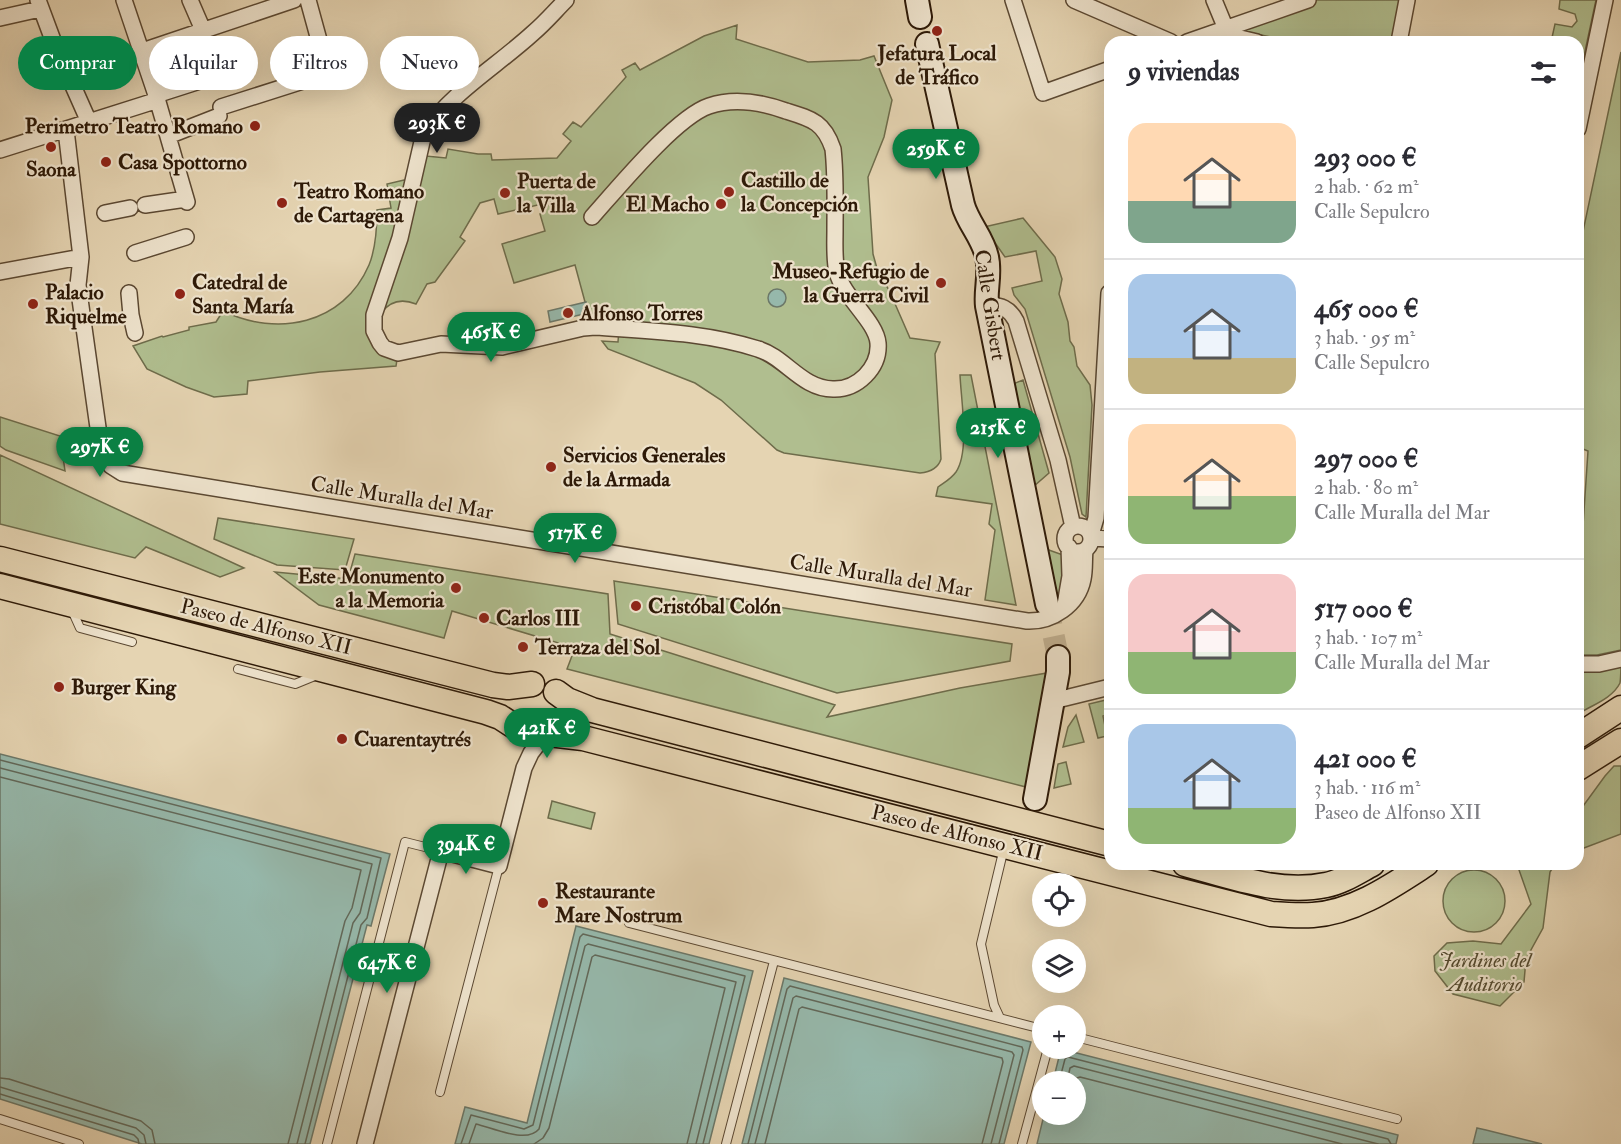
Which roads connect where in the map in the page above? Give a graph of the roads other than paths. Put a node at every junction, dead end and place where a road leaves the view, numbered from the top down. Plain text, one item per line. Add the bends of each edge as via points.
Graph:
1 (124, 0) edge
2 (190, 0) edge
3 (294, 0) edge
4 (308, 0) edge
5 (566, 0) edge
6 (1013, 0) edge
7 (1074, 0) edge
8 (1214, 0) edge
9 (1306, 0) edge
10 (1407, 0) edge
11 (1605, 0) edge
12 (39, 4) edge
13 (1101, 5) edge
14 (0, 18) edge
15 (203, 30) junction
16 (1226, 35) edge
17 (1160, 36) edge
18 (1400, 36) edge
19 (927, 44) dead end
20 (142, 51) junction
21 (1104, 71) edge
22 (176, 90) edge
23 (157, 97) junction
24 (1584, 100) edge
25 (89, 122) junction
26 (66, 130) junction
27 (168, 136) junction
28 (0, 150) edge
29 (91, 216) junction
30 (592, 217) dead end
31 (186, 237) dead end
32 (135, 253) dead end
33 (81, 257) junction
34 (0, 272) edge
35 (129, 293) dead end
36 (987, 306) junction
37 (135, 333) dead end
38 (1104, 380) edge
39 (1073, 527) junction
40 (1104, 540) edge
41 (1089, 541) junction
42 (1069, 547) junction
43 (0, 559) edge
44 (0, 586) edge
45 (69, 604) junction
46 (1056, 606) junction
47 (132, 642) dead end
48 (1058, 657) tunnel mouth
49 (1621, 659) edge
50 (1584, 664) edge
51 (238, 669) dead end
52 (328, 671) junction
53 (532, 684) junction
54 (1104, 688) edge
55 (556, 692) junction
56 (1053, 701) junction
57 (1621, 708) edge
58 (519, 729) junction
59 (1584, 732) edge
60 (547, 735) junction
61 (1621, 741) edge
62 (1584, 764) edge
63 (524, 768) junction
64 (1035, 799) junction
65 (1013, 818) junction
66 (1054, 829) junction
67 (1104, 842) edge
68 (1005, 846) junction
69 (441, 851) junction
70 (499, 866) junction
71 (1207, 870) edge
72 (1361, 870) edge
73 (1416, 870) edge
74 (629, 924) dead end
75 (774, 960) junction
76 (1000, 1018) junction
77 (1032, 1026) edge
78 (1086, 1040) edge
79 (1045, 1059) edge
80 (440, 1092) dead end
81 (0, 1119) edge
82 (1397, 1119) dead end
83 (79, 1144) edge
84 (327, 1144) edge
85 (366, 1144) edge
86 (726, 1144) edge
87 (1022, 1144) edge

1 - 20 street
2 - 15 street
3 - 15 street
4 - 27 street via 328,73 220,111
5 - 30 street via 535,32 452,100 424,133 400,238 374,315 374,332 384,348 398,353 441,344 502,347 595,327 723,339 765,352 809,383 835,390 861,381 875,361 877,338 846,293 837,272 833,149 821,126 810,118 753,102 707,107 672,132
6 - 21 street via 1042,93
7 - 13 street
8 - 16 street
9 - 16 street
10 - 18 street
11 - 24 street
12 - 14 street
12 - 25 street
13 - 17 street
15 - 20 street
19 - 36 street, Calle Gisbert via 963,204 986,254
20 - 23 street
22 - 23 street
23 - 25 street
23 - 27 street
25 - 26 street
26 - 28 street
26 - 29 street
27 - 29 street via 186,201
29 - 33 street
31 - 32 street
33 - 34 street
33 - 46 street, Calle Muralla del Mar via 78,285 101,449 111,466 128,475 1027,621 1048,619
35 - 37 street
36 - 39 street via 1002,307 1016,321 1058,460
36 - 46 street, Calle Gisbert
38 - 41 street via 1096,518
39 - 41 street via 1087,529
39 - 42 street via 1065,538
40 - 41 street
41 - 42 street via 1076,552
41 - 46 street via 1083,581 1073,599
42 - 46 street via 1070,576
43 - 53 main road, Paseo de Alfonso XII via 493,685
44 - 45 main road, Paseo de Alfonso XII
45 - 47 lane via 80,627
45 - 52 main road, Paseo de Alfonso XII
48 - 56 street
49 - 50 street
51 - 52 lane via 295,684
52 - 58 main road, Paseo de Alfonso XII via 486,712
53 - 55 main road
53 - 58 main road via 513,699 511,714
54 - 56 street
55 - 60 main road via 563,714 560,724
55 - 65 main road, Paseo de Alfonso XII via 592,710
56 - 64 street
57 - 59 main road
58 - 60 main road via 534,737
58 - 63 street
60 - 63 street
60 - 68 main road, Paseo de Alfonso XII via 583,738
61 - 62 main road
63 - 70 street
64 - 65 street
64 - 66 street
65 - 66 main road, Paseo de Alfonso XII
65 - 68 main road
66 - 67 main road, Paseo de Alfonso XII
68 - 73 main road, Paseo de Alfonso XII via 1246,909 1288,915 1314,915 1350,907
68 - 76 lane via 981,944
69 - 70 street
69 - 84 lane via 405,842
69 - 85 street
70 - 80 lane
71 - 72 main road via 1295,888 1327,885
74 - 75 lane
75 - 76 lane
75 - 86 lane
76 - 77 lane
78 - 82 lane
79 - 87 lane
81 - 83 lane

